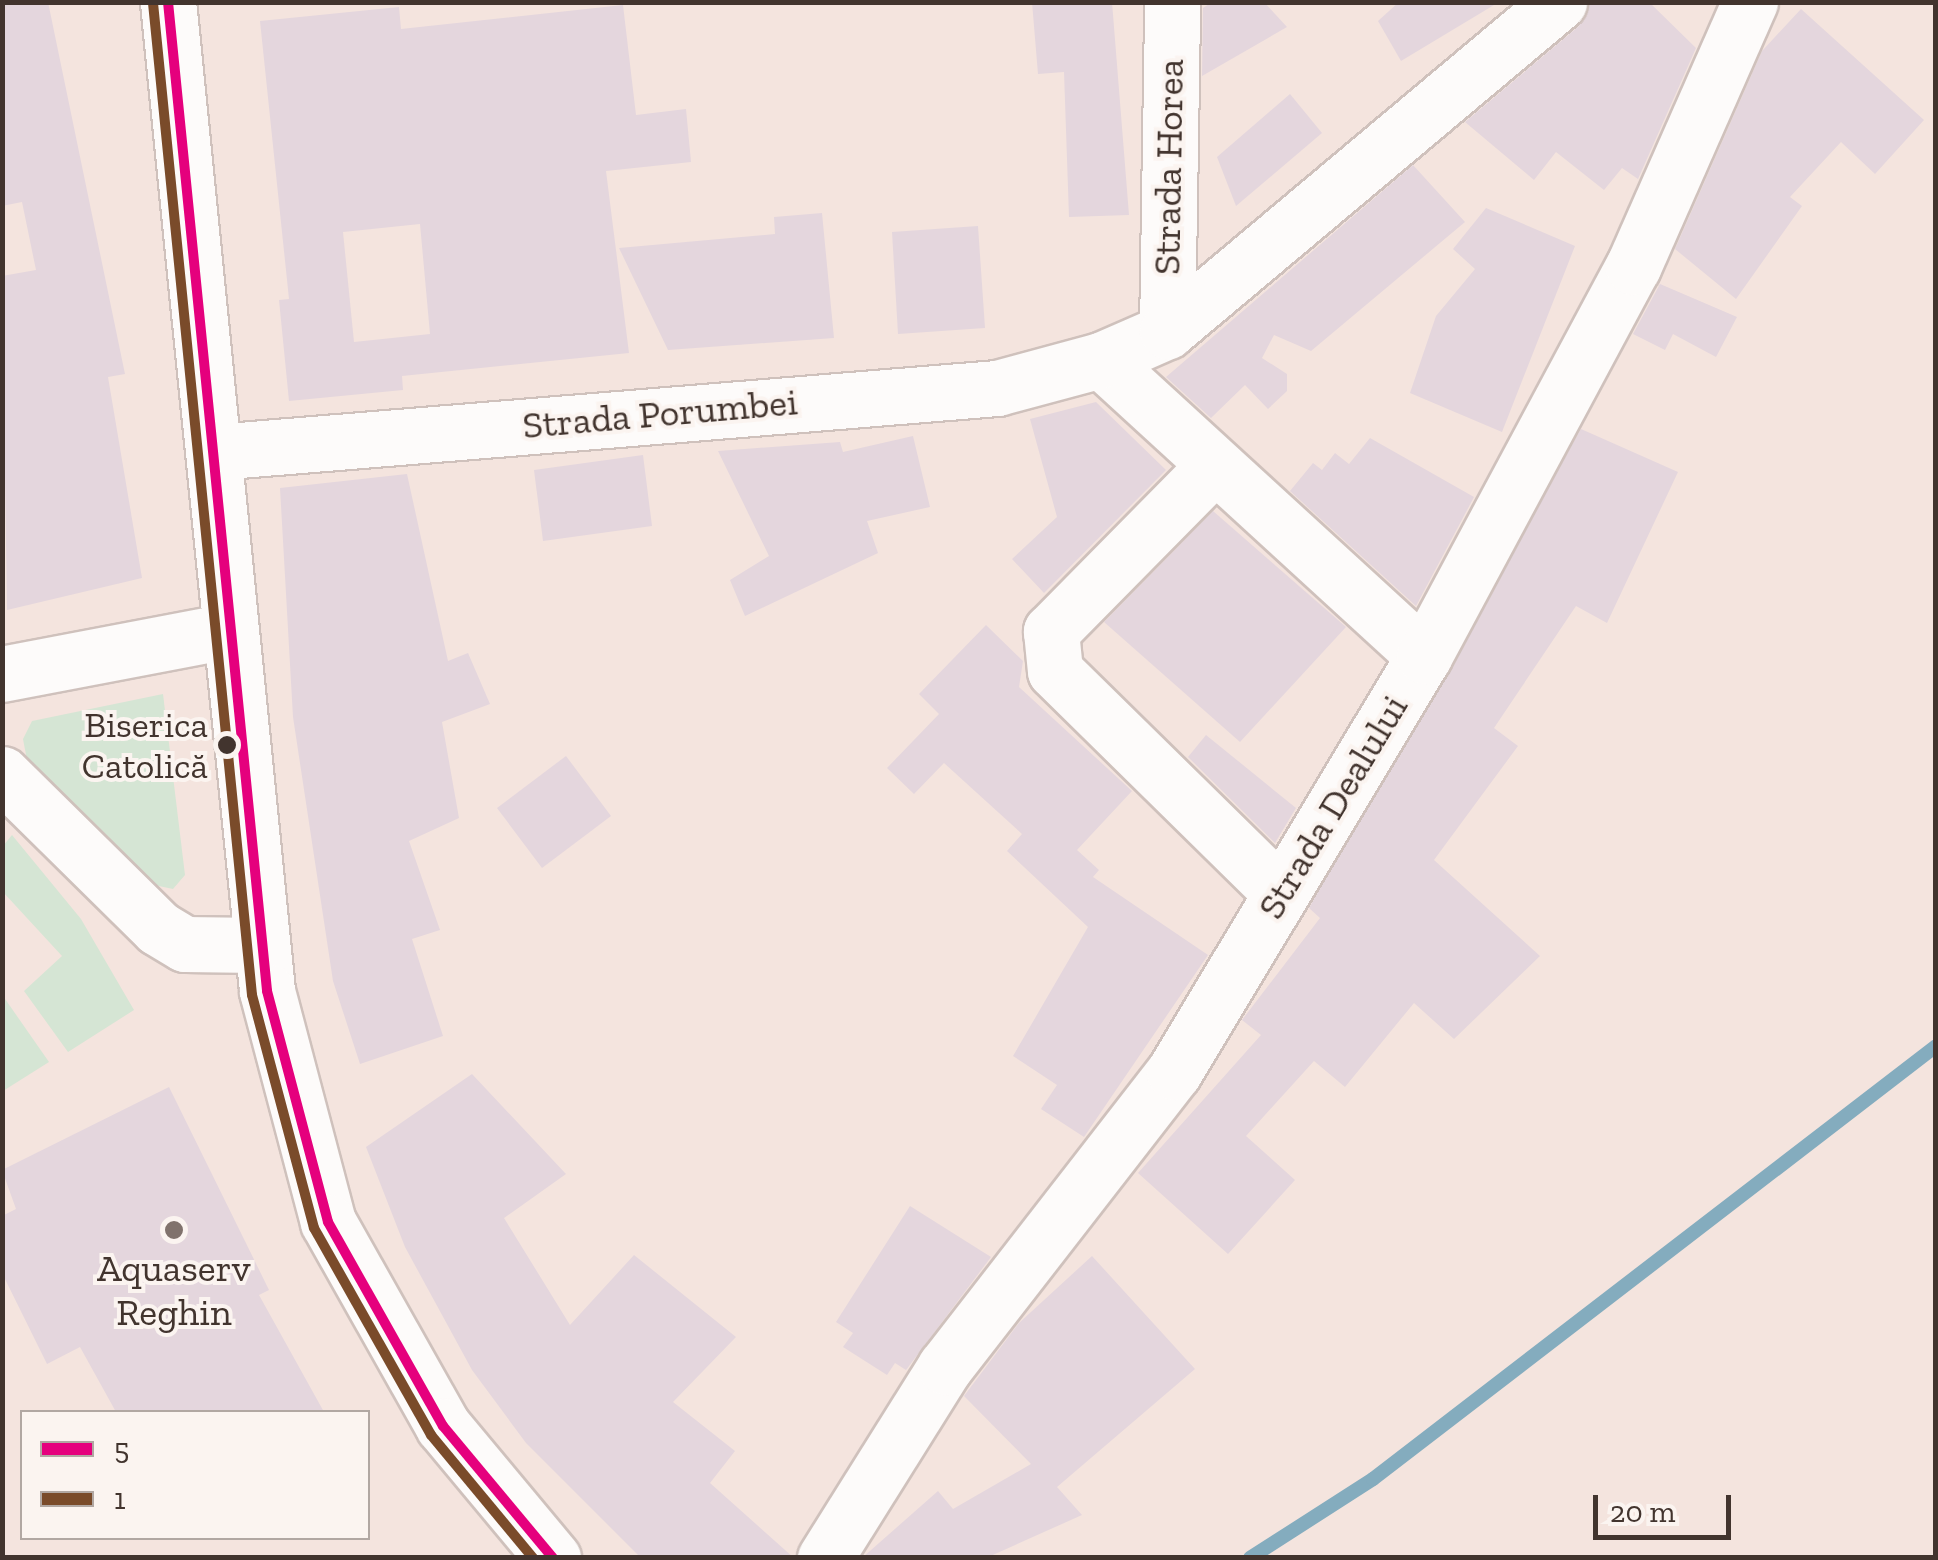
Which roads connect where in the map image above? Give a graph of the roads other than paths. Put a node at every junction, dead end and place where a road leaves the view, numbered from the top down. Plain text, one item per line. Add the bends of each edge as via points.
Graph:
1 (168, 2) edge
2 (1172, 2) edge
3 (1559, 2) edge
4 (1750, 2) edge
5 (1167, 331) junction
6 (1102, 360) junction
7 (215, 452) junction
8 (1214, 467) junction
9 (228, 631) junction
10 (1424, 656) junction
11 (2, 674) edge
12 (2, 774) edge
13 (1280, 892) junction
14 (258, 945) junction
15 (554, 1558) edge
16 (824, 1558) edge

1 - 7 main road
2 - 5 main road, Strada Horea
3 - 5 main road, Strada Porumbei
4 - 10 main road, Strada Dealului via 1624,284
5 - 6 main road, Strada Porumbei
6 - 7 main road, Strada Porumbei via 997,388
6 - 8 main road
7 - 9 main road
8 - 10 main road
8 - 13 main road via 1051,631 1055,671
9 - 11 main road
9 - 14 main road
10 - 13 main road, Strada Dealului
12 - 14 main road via 172,938 217,949
13 - 16 main road, Strada Dealului via 1174,1072 945,1367
14 - 15 main road via 328,1222 443,1426

